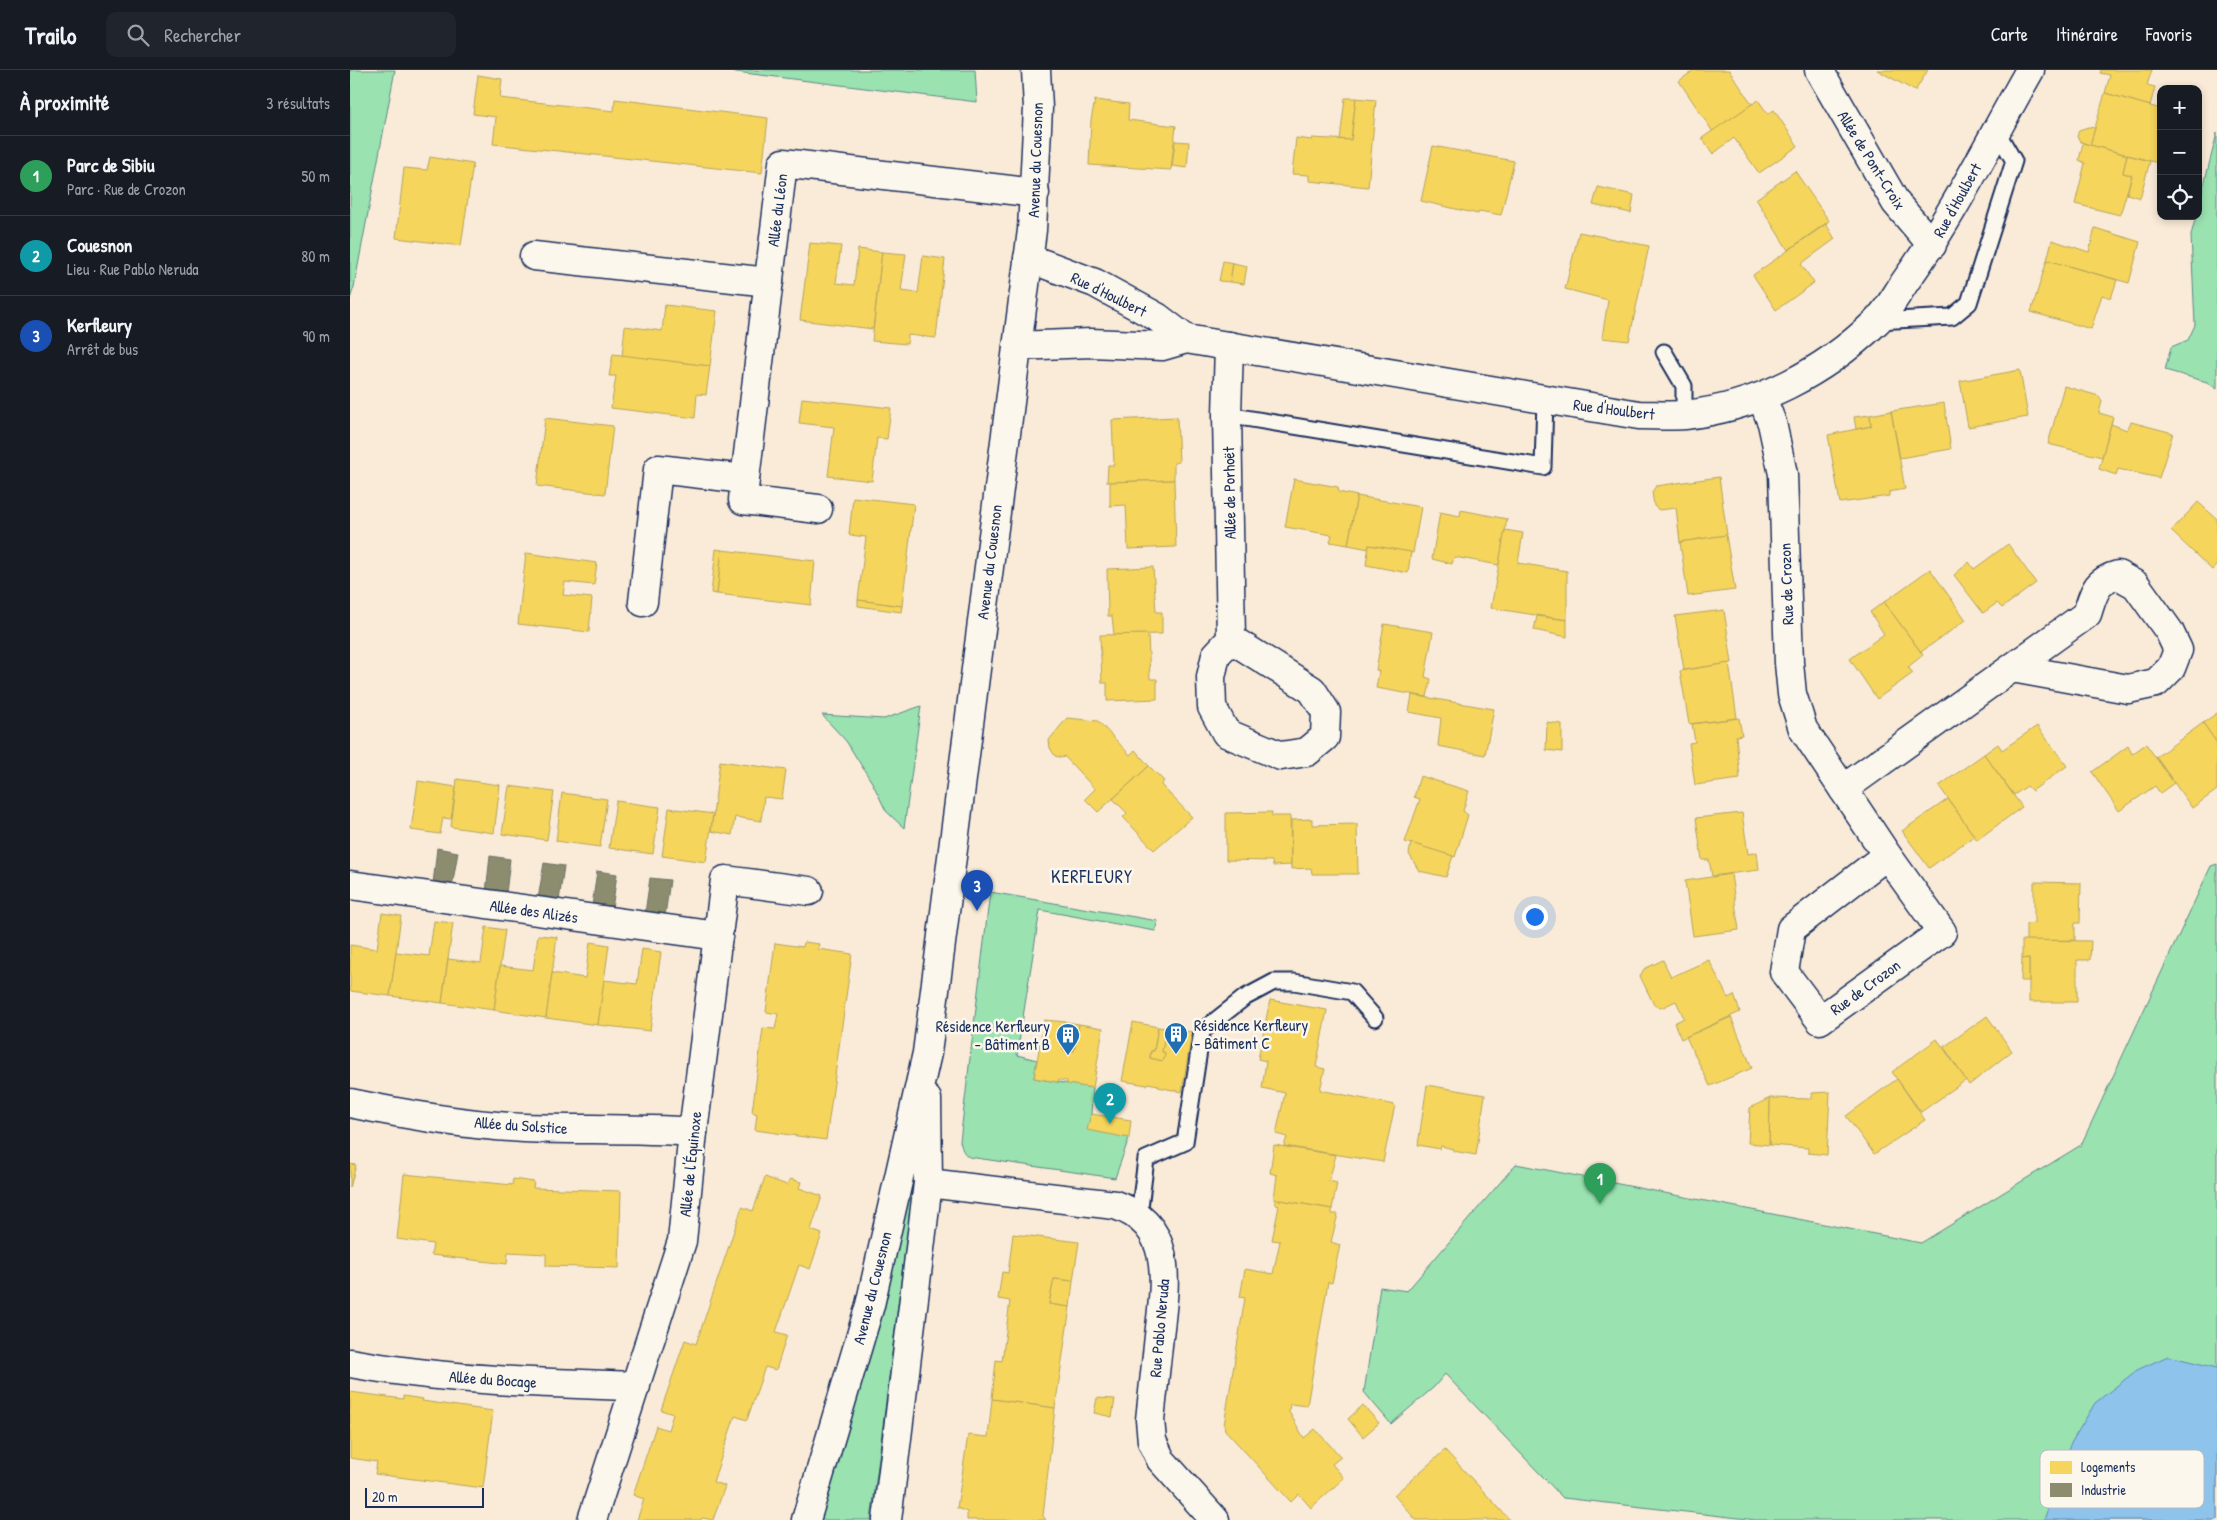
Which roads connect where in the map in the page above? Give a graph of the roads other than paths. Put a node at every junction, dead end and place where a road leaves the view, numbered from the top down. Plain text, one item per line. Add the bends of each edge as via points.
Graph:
1 (1036, 70) edge
2 (1819, 70) edge
3 (2030, 70) edge
4 (1996, 130) junction
5 (1035, 193) junction
6 (1932, 245) junction
7 (534, 256) dead end
8 (1028, 258) junction
9 (769, 282) junction
10 (1877, 321) junction
11 (1186, 339) junction
12 (1017, 346) junction
13 (1229, 346) junction
14 (1664, 352) dead end
15 (1762, 398) junction
16 (1545, 400) junction
17 (1227, 415) junction
18 (1684, 415) junction
19 (745, 479) junction
20 (818, 509) dead end
21 (643, 602) dead end
22 (1231, 639) junction
23 (2012, 668) junction
24 (1843, 789) junction
25 (1887, 855) junction
26 (350, 885) edge
27 (809, 891) dead end
28 (718, 936) junction
29 (1375, 1018) dead end
30 (927, 1053) junction
31 (350, 1103) edge
32 (693, 1132) junction
33 (928, 1183) junction
34 (1138, 1216) junction
35 (350, 1363) edge
36 (636, 1386) junction
37 (592, 1520) edge
38 (806, 1520) edge
39 (887, 1520) edge
40 (1215, 1520) edge

1 - 5 street, Avenue du Couesnon
2 - 6 street, Allée de Pont-Croix via 1896,203
3 - 4 street, Rue d'Houlbert
4 - 6 street, Rue d'Houlbert
4 - 10 lane via 2014,161 1969,303 1952,317
5 - 8 street, Avenue du Couesnon
5 - 9 street, Allée du Léon via 783,163
6 - 10 street, Rue d'Houlbert
7 - 9 street via 680,263
8 - 11 street, Rue d'Houlbert via 1096,284 1157,317
8 - 12 street, Avenue du Couesnon
9 - 19 street, Allée du Léon
10 - 15 street, Rue d'Houlbert via 1825,364 1797,382
11 - 12 street, Rue d'Houlbert via 1162,346 1091,343
11 - 13 street, Rue d'Houlbert
12 - 30 street, Avenue du Couesnon
13 - 16 street, Rue d'Houlbert
13 - 17 street, Allée de Porhoët
14 - 18 lane via 1684,386
15 - 18 street, Rue d'Houlbert via 1720,410
15 - 24 street, Rue de Crozon via 1772,423 1783,474 1792,694 1803,729
16 - 17 lane via 1543,467
16 - 18 street, Rue d'Houlbert via 1639,415
17 - 22 street, Allée de Porhoët
19 - 20 street, Allée du Léon via 743,500
19 - 21 street via 658,469
22 - 22 street via 1216,655 1211,677 1212,707 1226,733 1281,756 1307,752 1325,737 1326,712 1312,690
23 - 23 street via 2128,689 2156,683 2171,668 2178,650 2169,631 2136,585 2118,575 2105,578 2095,588 2088,614
23 - 24 street
24 - 25 street, Rue de Crozon
25 - 25 street, Rue de Crozon via 1791,929 1784,972 1820,1020 1942,932
26 - 28 street, Allée des Alizés
27 - 28 street, Allée de l'Équinoxe via 725,880
28 - 32 street, Allée de l'Équinoxe
29 - 34 lane via 1352,992 1294,982 1274,982 1244,998 1202,1031 1185,1142 1146,1159
30 - 33 street, Avenue du Couesnon
30 - 38 street, Avenue du Couesnon via 870,1305
31 - 32 street, Allée du Solstice via 522,1128 642,1128
32 - 36 street, Allée de l'Équinoxe via 682,1241
33 - 34 street, Rue Pablo Neruda via 1114,1204
33 - 39 street, Avenue du Couesnon
34 - 40 street, Rue Pablo Neruda via 1158,1244 1164,1264 1150,1420 1152,1441 1161,1460
35 - 36 street, Allée du Bocage via 397,1372 479,1380
36 - 37 street, Allée de l'Équinoxe

